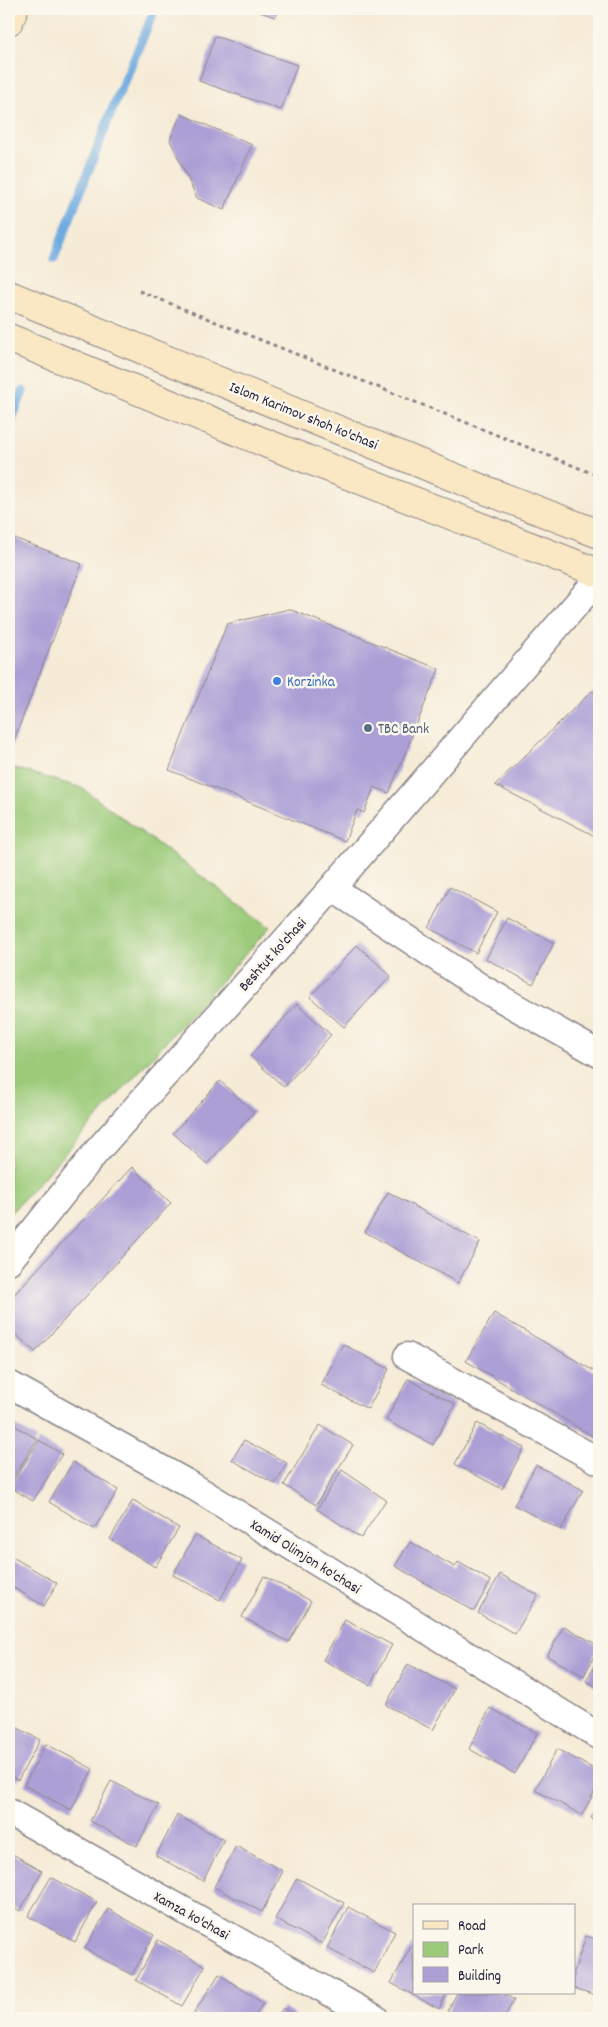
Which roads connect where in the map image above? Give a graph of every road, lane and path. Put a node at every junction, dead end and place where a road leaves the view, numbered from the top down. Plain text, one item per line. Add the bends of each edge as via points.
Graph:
1 (14, 9) edge
2 (9, 21) edge
3 (139, 290) dead end
4 (9, 294) edge
5 (9, 338) edge
6 (599, 476) edge
7 (599, 534) edge
8 (599, 573) edge
9 (599, 578) edge
10 (332, 888) junction
11 (599, 1054) edge
12 (9, 1261) edge
13 (407, 1356) dead end
14 (9, 1384) edge
15 (599, 1461) edge
16 (599, 1736) edge
17 (9, 1812) edge
18 (375, 2018) edge

1 - 2 main road
3 - 6 path
4 - 7 main road, Islom Karimov shoh ko'chasi
5 - 8 main road via 268,444
9 - 10 street, Beshtut ko'chasi
10 - 11 street via 482,988
10 - 12 street, Beshtut ko'chasi via 97,1151
13 - 15 street
14 - 16 street, Xamid Olimjon ko'chasi via 191,1484
17 - 18 street, Xamza ko'chasi

